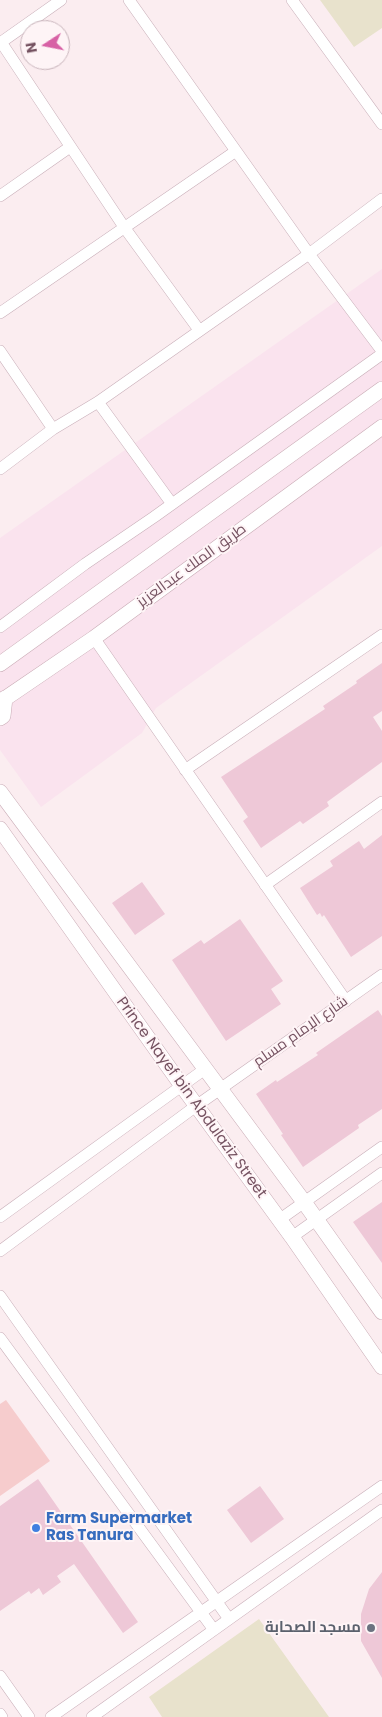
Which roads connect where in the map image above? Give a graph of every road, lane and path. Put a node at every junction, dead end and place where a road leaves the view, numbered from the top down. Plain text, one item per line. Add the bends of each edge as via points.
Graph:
1 (61, 0) edge
2 (129, 0) edge
3 (292, 0) edge
4 (1, 43) edge
5 (382, 124) edge
6 (70, 147) junction
7 (236, 151) junction
8 (0, 196) edge
9 (382, 199) edge
10 (124, 227) junction
11 (309, 254) junction
12 (0, 313) edge
13 (199, 330) junction
14 (0, 351) edge
15 (382, 352) edge
16 (382, 389) edge
17 (98, 402) junction
18 (382, 427) edge
19 (52, 429) junction
20 (0, 469) edge
21 (172, 504) junction
22 (0, 627) edge
23 (382, 635) edge
24 (37, 637) junction
25 (94, 638) junction
26 (0, 651) edge
27 (0, 664) edge
28 (3, 700) edge
29 (0, 718) edge
30 (186, 770) junction
31 (0, 792) edge
32 (382, 802) edge
33 (0, 829) edge
34 (265, 885) junction
35 (382, 975) edge
36 (346, 1001) junction
37 (205, 1069) junction
38 (182, 1086) junction
39 (220, 1090) junction
40 (196, 1106) junction
41 (382, 1147) edge
42 (382, 1173) edge
43 (304, 1202) junction
44 (0, 1217) edge
45 (279, 1220) junction
46 (317, 1220) junction
47 (292, 1237) junction
48 (0, 1250) edge
49 (0, 1296) edge
50 (382, 1312) edge
51 (0, 1338) edge
52 (382, 1367) edge
53 (382, 1486) edge
54 (382, 1510) edge
55 (217, 1601) junction
56 (201, 1612) junction
57 (230, 1619) junction
58 (214, 1630) junction
59 (0, 1676) edge
60 (29, 1717) edge
61 (51, 1717) edge
62 (92, 1717) edge

1 - 4 street
2 - 7 street
3 - 5 street
4 - 6 street
6 - 8 street
6 - 10 street
7 - 10 street
7 - 11 street
9 - 11 street
10 - 12 street
10 - 13 street
11 - 13 street
11 - 15 street
13 - 17 street
14 - 19 street
15 - 21 street
16 - 24 main road
17 - 19 street
17 - 21 street
18 - 25 main road, طريق الملك عبدالعزيز
19 - 20 street
21 - 22 street
23 - 30 street
24 - 26 main road
24 - 27 main road
25 - 28 main road, طريق الملك عبدالعزيز
25 - 30 street
28 - 29 main road via 3,716
30 - 34 street
31 - 37 main road, Prince Nayef bin Abdulaziz Street
32 - 34 street
33 - 38 main road, Prince Nayef bin Abdulaziz Street
34 - 36 street
35 - 36 street, شارع الإمام مسلم
36 - 39 street, شارع الإمام مسلم
37 - 38 street
37 - 39 main road, Prince Nayef bin Abdulaziz Street
38 - 40 main road, Prince Nayef bin Abdulaziz Street
38 - 44 street
39 - 40 street, شارع الإمام مسلم
39 - 43 main road, Prince Nayef bin Abdulaziz Street
40 - 45 main road, Prince Nayef bin Abdulaziz Street
40 - 48 street, شارع الإمام مسلم
41 - 43 street
42 - 46 street
43 - 45 street
43 - 46 main road, Prince Nayef bin Abdulaziz Street
45 - 47 main road, Prince Nayef bin Abdulaziz Street
46 - 47 street
46 - 50 main road, Prince Nayef bin Abdulaziz Street
47 - 52 main road, Prince Nayef bin Abdulaziz Street
49 - 55 street
51 - 56 street
53 - 55 street
54 - 57 street
55 - 56 street
55 - 57 street
56 - 58 street
56 - 61 street
57 - 58 street
58 - 62 street
59 - 60 street

